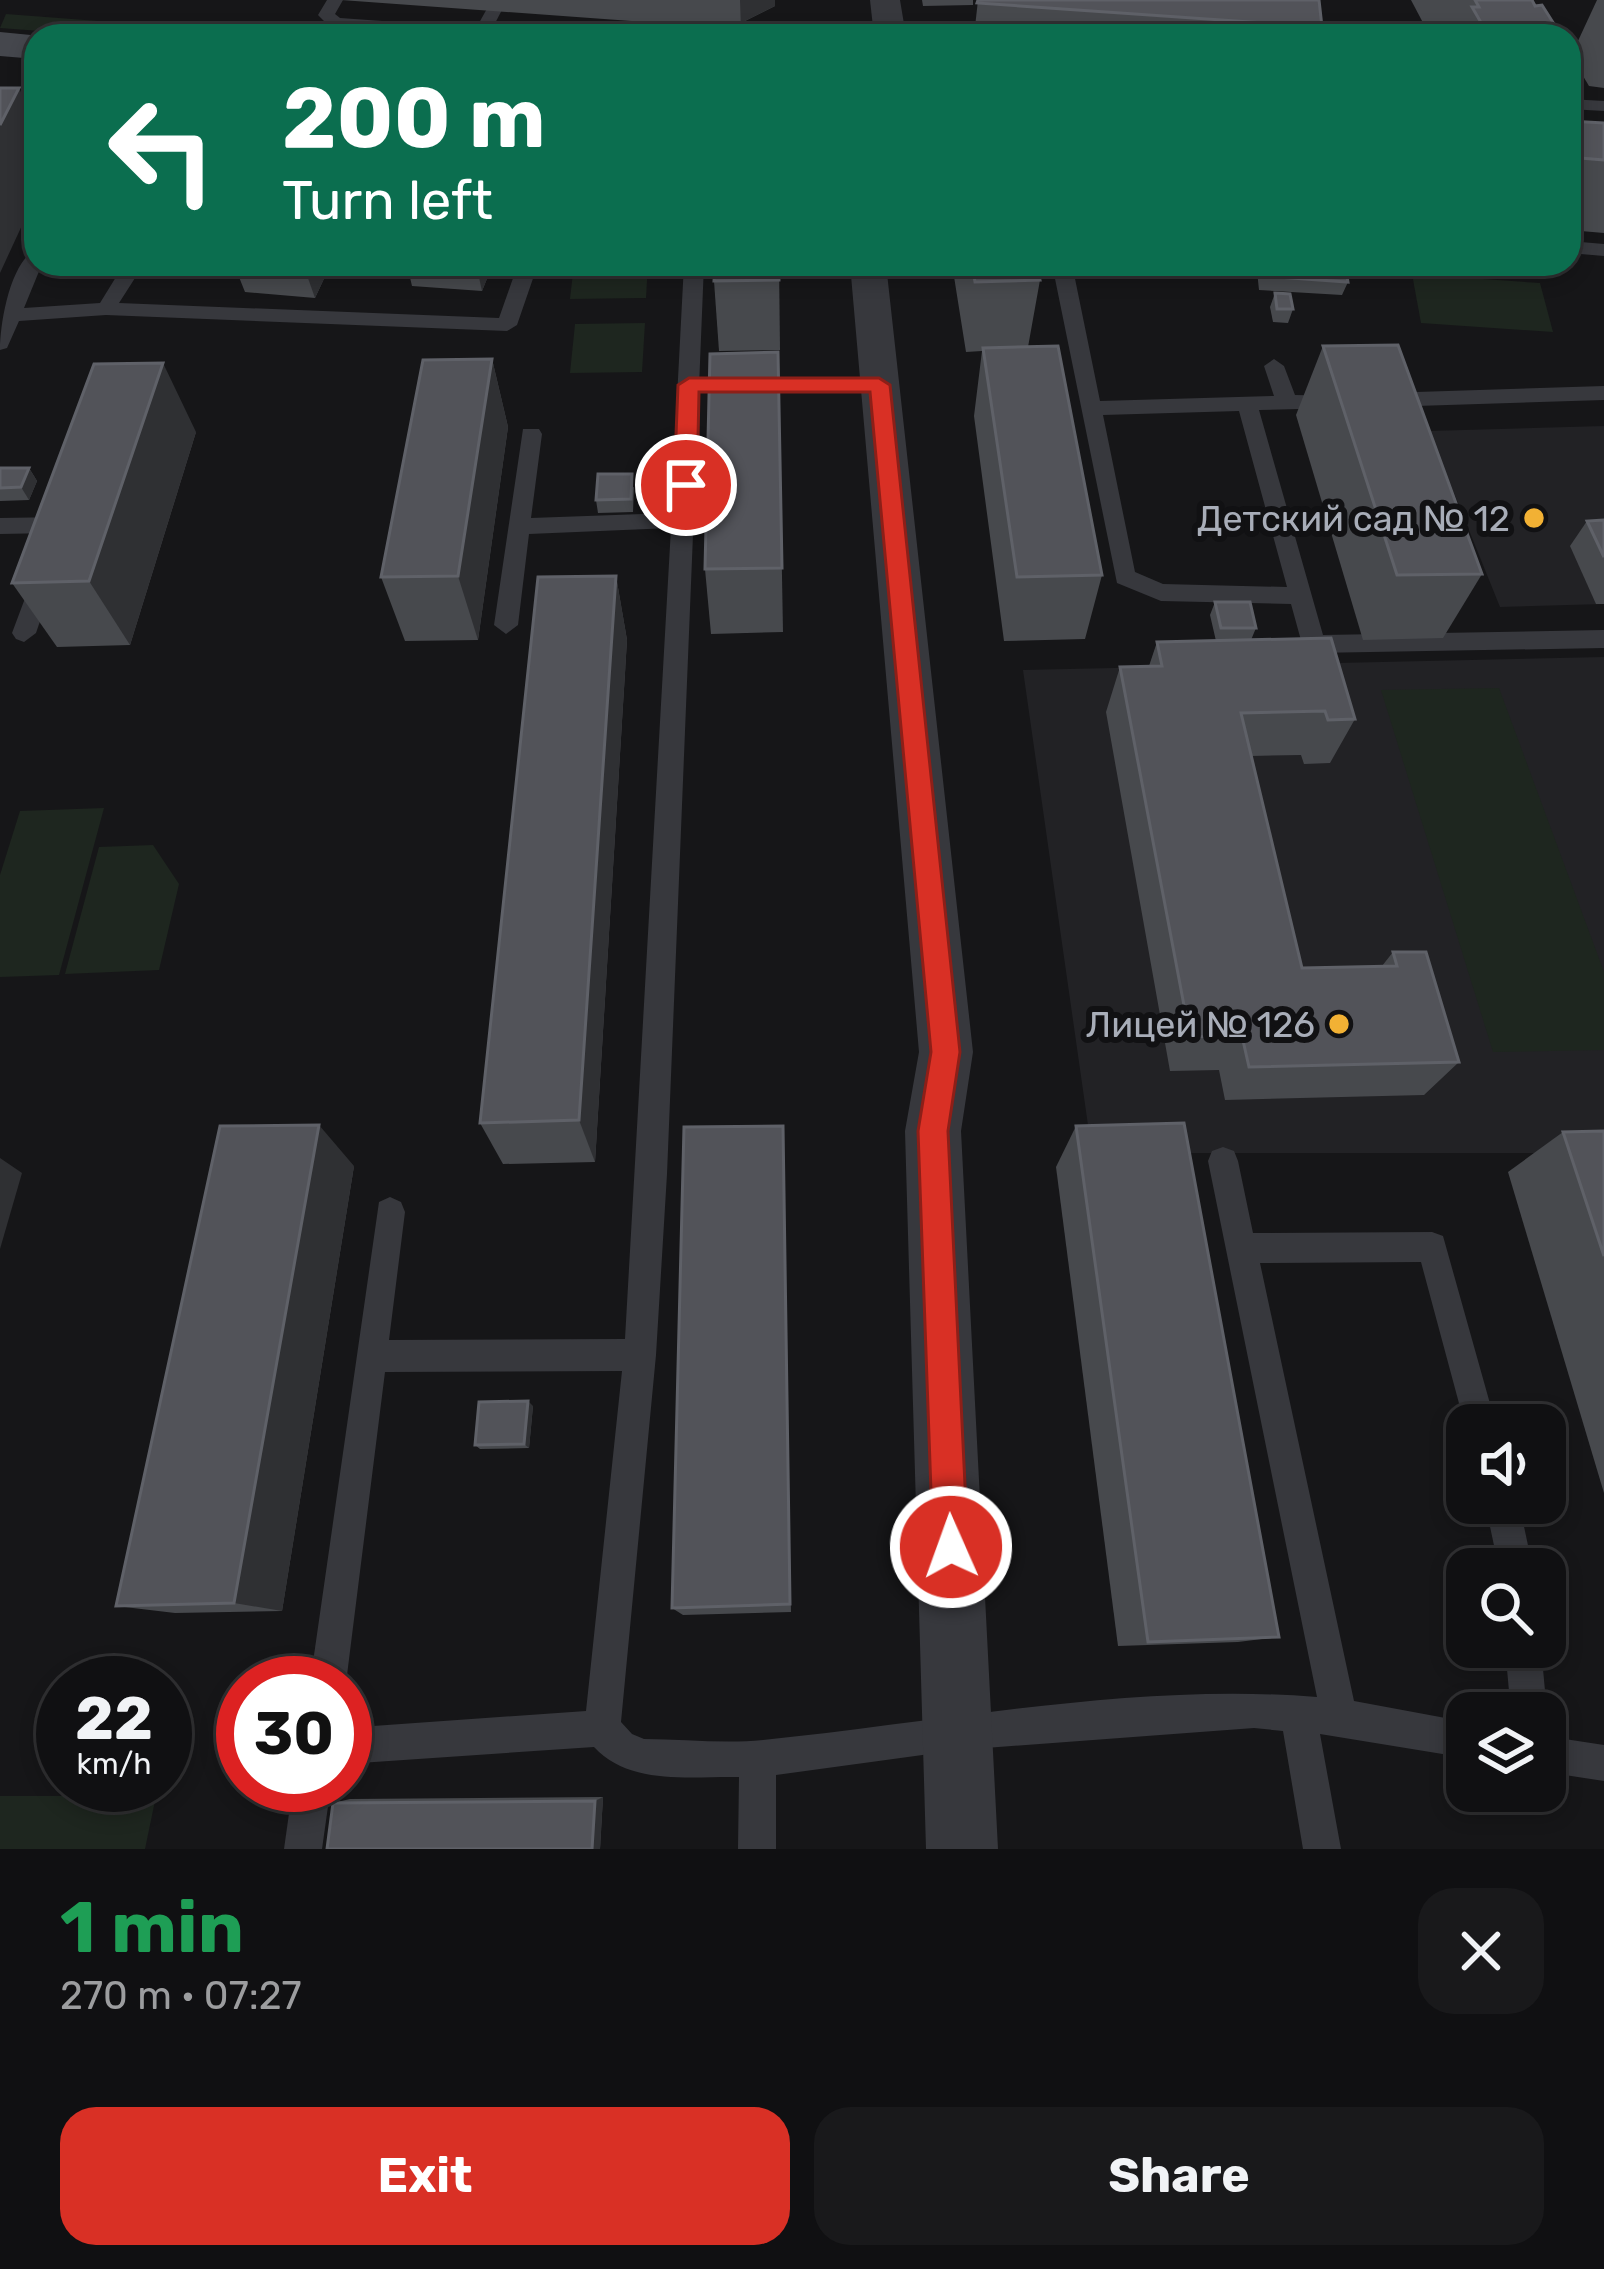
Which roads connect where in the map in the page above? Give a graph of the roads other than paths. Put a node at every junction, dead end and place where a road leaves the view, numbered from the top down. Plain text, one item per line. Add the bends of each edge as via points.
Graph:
1 (335, 0) edge
2 (495, 8) dead end
3 (351, 24) edge
4 (484, 24) edge
5 (26, 276) edge
6 (127, 276) edge
7 (524, 276) edge
8 (694, 276) edge
9 (869, 276) edge
10 (1065, 276) edge
11 (106, 309) junction
12 (6, 316) edge
13 (0, 343) edge
14 (1274, 366) dead end
15 (689, 385) junction
16 (879, 385) junction
17 (1604, 393) edge
18 (1287, 403) junction
19 (1246, 404) junction
20 (1094, 408) junction
21 (531, 434) dead end
22 (684, 520) junction
23 (0, 526) edge
24 (519, 526) junction
25 (1301, 596) junction
26 (506, 625) dead end
27 (25, 633) edge
28 (1604, 639) edge
29 (1223, 1162) dead end
30 (390, 1212) dead end
31 (1244, 1248) junction
32 (640, 1354) junction
33 (370, 1356) junction
34 (1474, 1404) edge
35 (331, 1656) edge
36 (1298, 1713) junction
37 (1339, 1717) junction
38 (602, 1728) junction
39 (959, 1732) junction
40 (1446, 1736) edge
41 (372, 1745) edge
42 (1566, 1757) edge
43 (758, 1759) junction
44 (1604, 1762) edge
45 (308, 1812) edge
46 (303, 1849) edge
47 (757, 1849) edge
48 (962, 1849) edge
49 (1322, 1849) edge

1 - 3 lane via 327,20
2 - 4 lane
5 - 12 lane
6 - 11 lane
7 - 11 lane via 507,325
8 - 15 lane
9 - 16 street
10 - 20 lane
11 - 12 lane
12 - 13 lane
14 - 18 lane
15 - 16 lane
15 - 22 lane
16 - 39 street via 946,1052 933,1131
17 - 18 lane
18 - 19 lane
19 - 20 lane
19 - 25 lane
20 - 25 lane via 1125,577 1161,592
21 - 24 lane
22 - 24 lane
22 - 32 lane
23 - 27 lane via 67,515
24 - 26 lane
25 - 28 lane via 1314,644
29 - 31 lane
30 - 33 lane
31 - 34 lane via 1432,1247
31 - 37 lane
32 - 33 lane
32 - 38 lane
33 - 35 lane
36 - 37 lane
36 - 39 lane
36 - 49 lane
37 - 40 lane
38 - 41 lane
38 - 43 lane via 620,1748 644,1757
39 - 43 lane
39 - 48 street
42 - 44 lane
43 - 47 lane
45 - 46 lane

